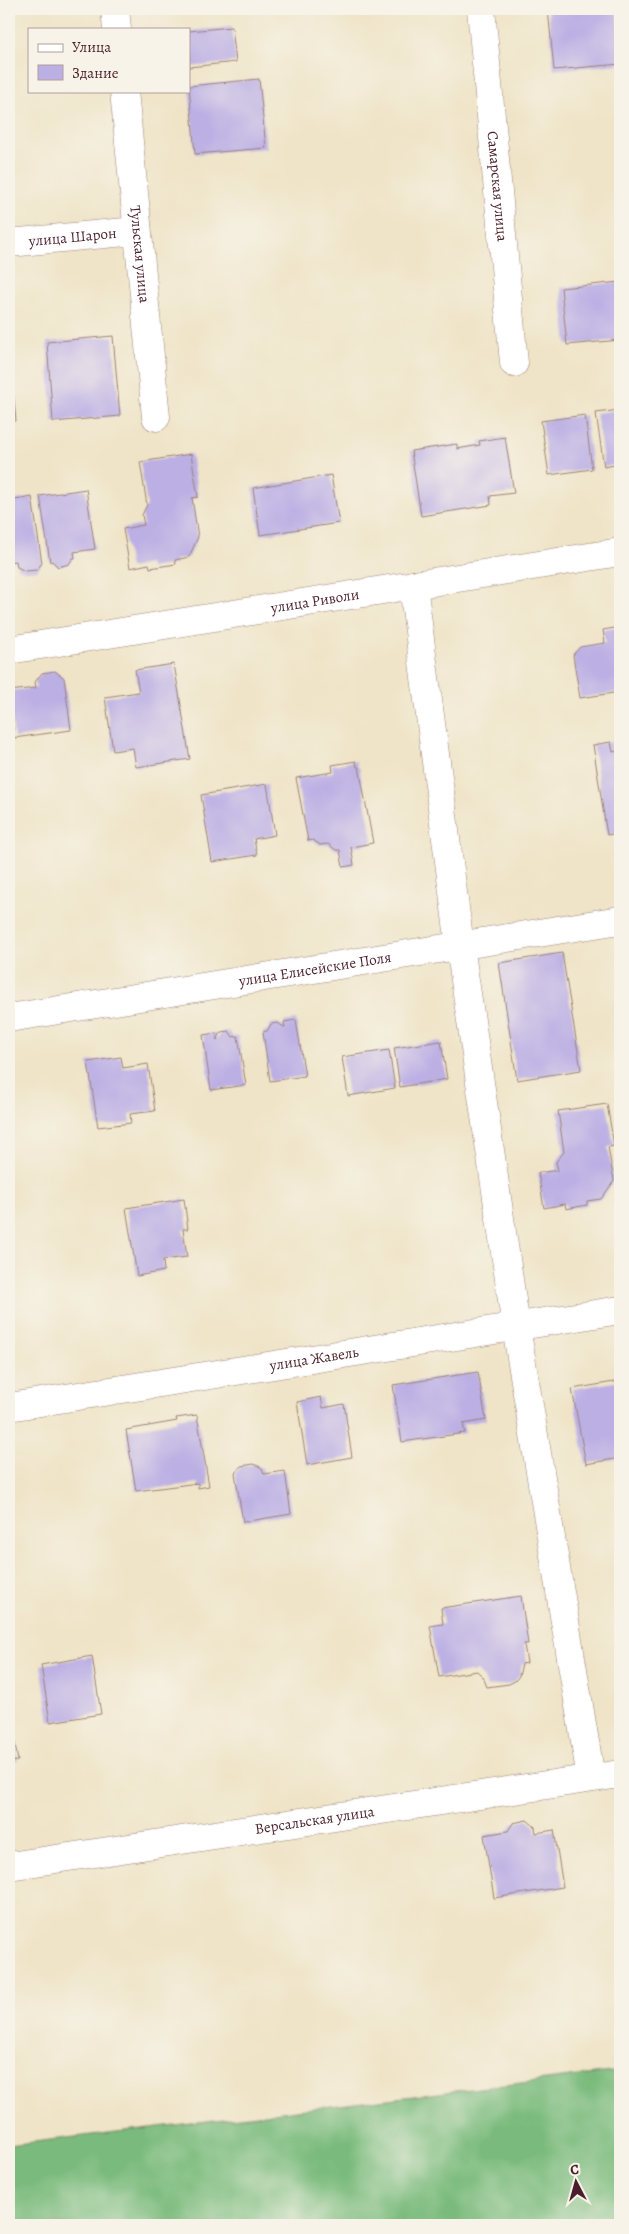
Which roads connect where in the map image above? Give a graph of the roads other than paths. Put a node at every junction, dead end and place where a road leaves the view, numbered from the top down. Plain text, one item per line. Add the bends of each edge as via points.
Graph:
1 (115, 9) edge
2 (481, 9) edge
3 (117, 28) edge
4 (124, 92) edge
5 (136, 231) junction
6 (9, 243) edge
7 (514, 364) dead end
8 (156, 417) dead end
9 (620, 552) edge
10 (413, 585) junction
11 (9, 650) edge
12 (620, 920) edge
13 (460, 946) junction
14 (9, 1018) edge
15 (620, 1310) edge
16 (516, 1327) junction
17 (9, 1407) edge
18 (620, 1774) edge
19 (591, 1778) junction
20 (9, 1866) edge

1 - 3 street
2 - 7 street, Самарская улица
4 - 5 street, Тульская улица
5 - 6 street, улица Шарон
5 - 8 street, Тульская улица
9 - 10 street, улица Риволи
10 - 11 street, улица Риволи
10 - 13 street
12 - 13 street, улица Елисейские Поля
13 - 14 street, улица Елисейские Поля
13 - 16 street
15 - 16 street, улица Жавель
16 - 17 street, улица Жавель
16 - 19 street
18 - 19 street, Версальская улица
19 - 20 street, Версальская улица

